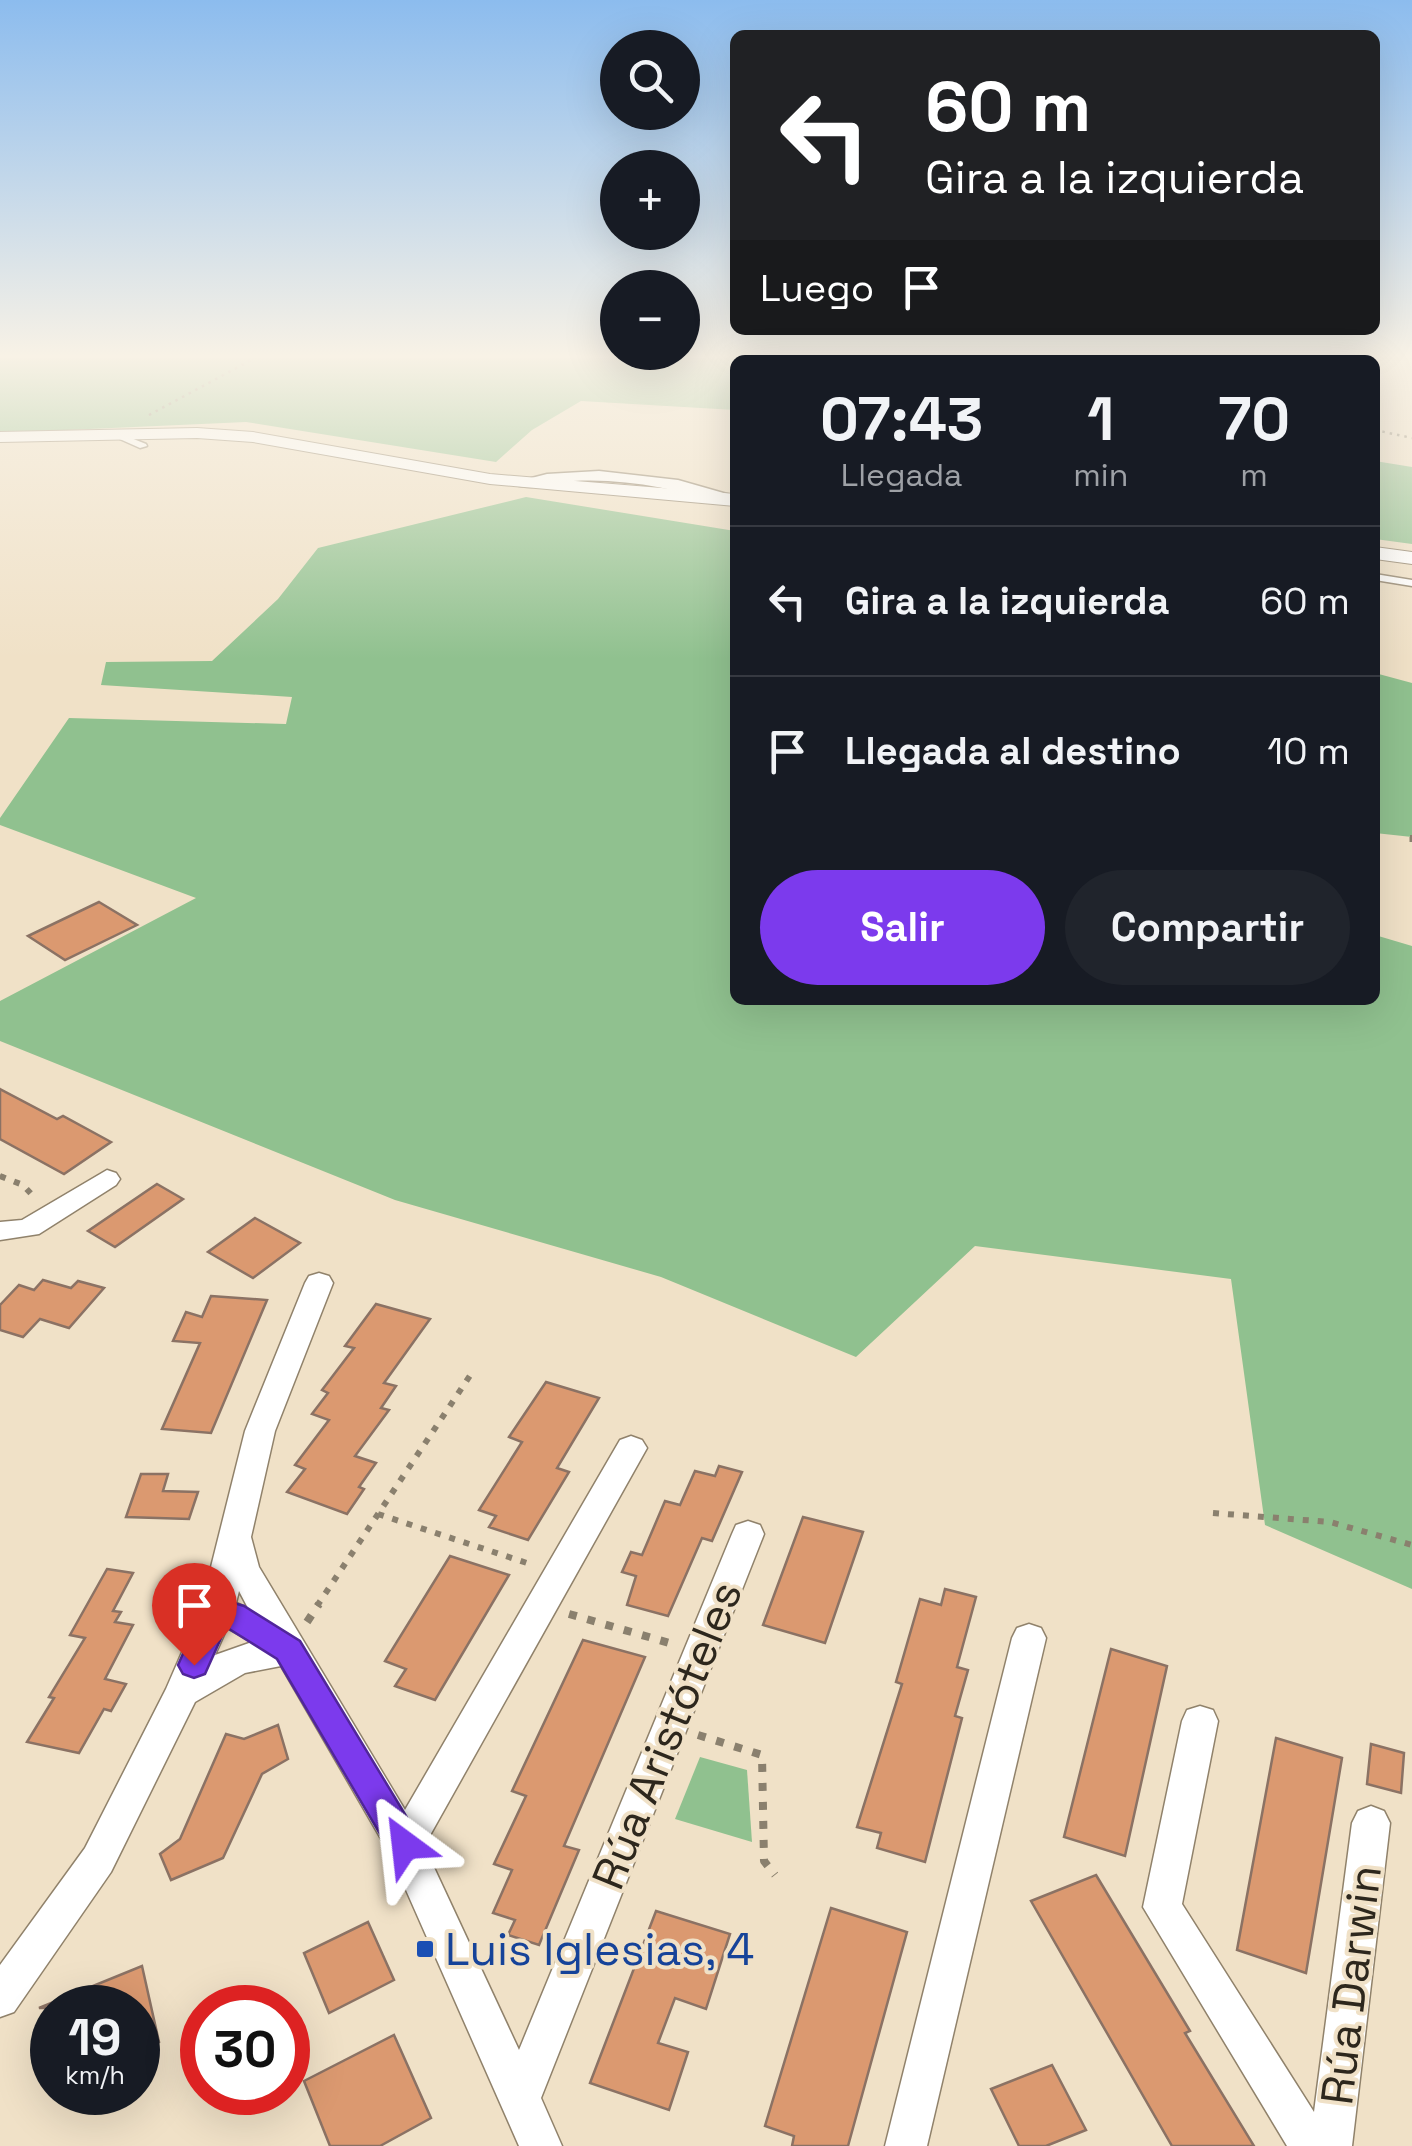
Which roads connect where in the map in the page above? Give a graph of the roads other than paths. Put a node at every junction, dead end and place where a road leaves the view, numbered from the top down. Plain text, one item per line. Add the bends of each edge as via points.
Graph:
1 (373, 458) edge
2 (730, 500) edge
3 (1380, 554) edge
4 (1412, 558) edge
5 (1380, 578) edge
6 (1412, 583) edge
7 (107, 1179) dead end
8 (0, 1231) edge
9 (319, 1283) dead end
10 (632, 1448) dead end
11 (748, 1534) dead end
12 (236, 1538) junction
13 (217, 1611) junction
14 (1029, 1638) dead end
15 (288, 1650) junction
16 (182, 1692) junction
17 (1200, 1721) dead end
18 (1371, 1823) dead end
19 (405, 1845) junction
20 (0, 1998) edge
21 (518, 2102) junction
22 (541, 2146) edge
23 (906, 2146) edge
24 (1311, 2146) edge
25 (1331, 2146) edge

1 - 2 street via 520,483
3 - 4 street
5 - 6 lane
7 - 8 street via 29,1228
9 - 12 street via 260,1431
10 - 19 street
11 - 21 street, Rúa Aristóteles
12 - 13 street
12 - 15 street via 242,1568
13 - 15 street
13 - 16 street
14 - 23 street
15 - 16 street via 214,1668
15 - 19 street
16 - 20 street via 98,1860
17 - 24 street via 1162,1907
18 - 25 street, Rúa Darwin
19 - 21 street
21 - 22 street

